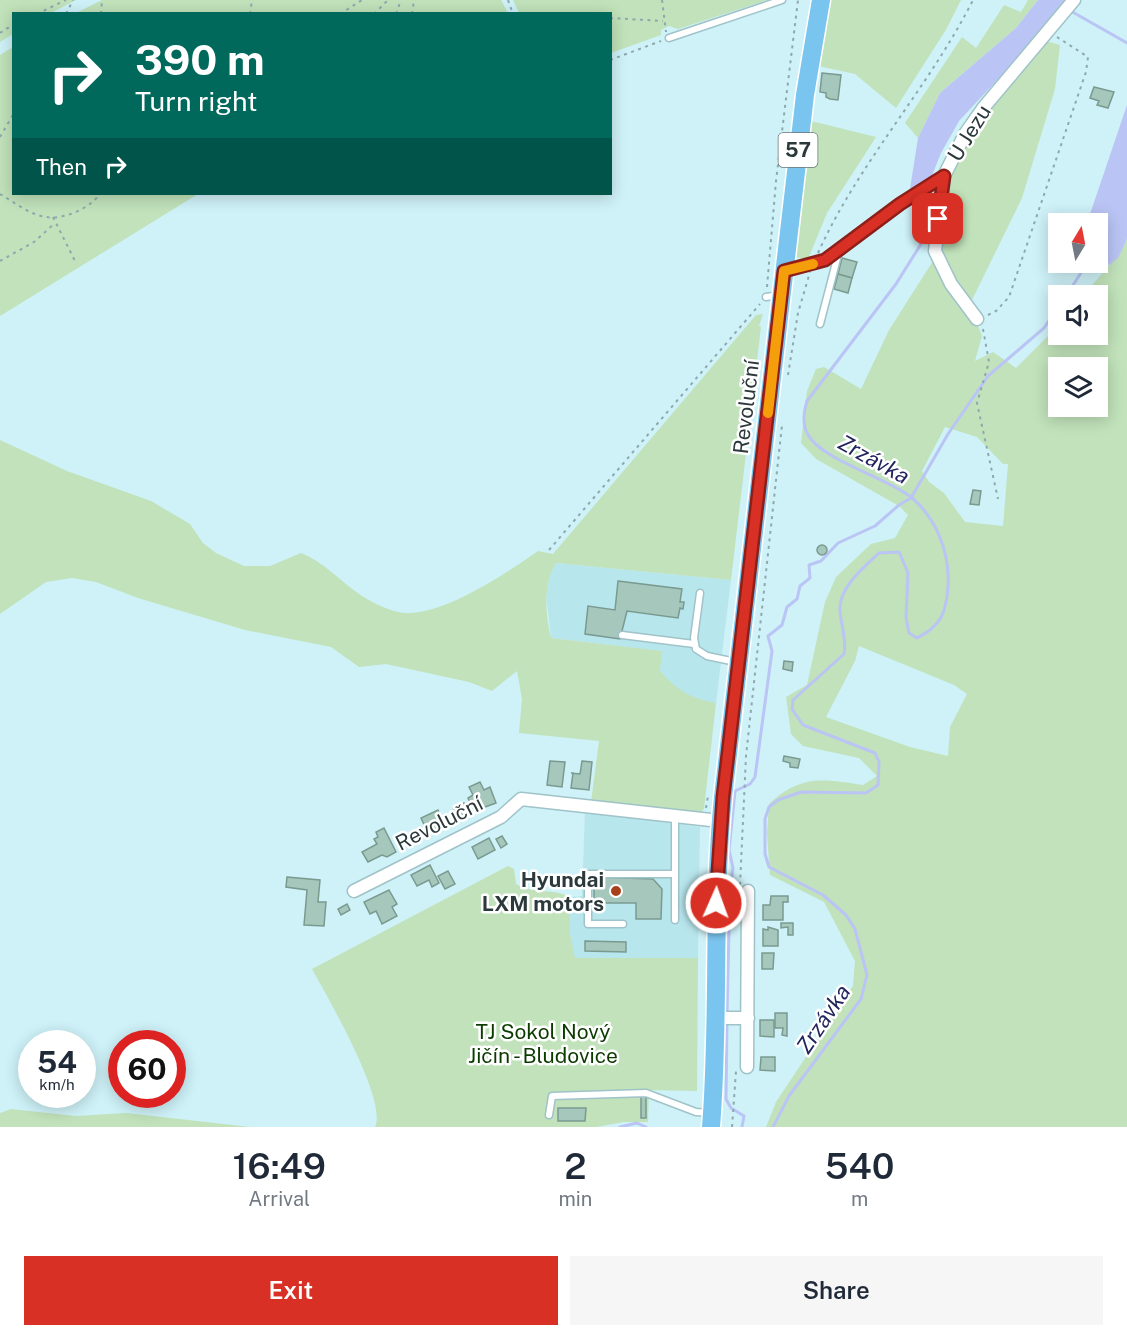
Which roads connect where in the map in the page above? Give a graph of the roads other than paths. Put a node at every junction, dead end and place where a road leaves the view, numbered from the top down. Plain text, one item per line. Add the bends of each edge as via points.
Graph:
1 (782, 0) edge
2 (821, 0) edge
3 (1074, 0) edge
4 (669, 38) road end
5 (944, 176) junction
6 (839, 251) junction
7 (784, 271) junction
8 (977, 319) road end
9 (820, 324) dead end
10 (700, 593) dead end
11 (622, 635) dead end
12 (694, 644) junction
13 (739, 663) junction
14 (675, 817) junction
15 (720, 821) junction
16 (674, 874) junction
17 (354, 891) dead end
18 (748, 891) dead end
19 (675, 920) dead end
20 (623, 924) dead end
21 (723, 1018) junction
22 (748, 1018) junction
23 (747, 1067) dead end
24 (549, 1115) dead end
25 (711, 1121) edge

1 - 4 lane
2 - 7 main road, Revoluční / 57
3 - 5 street, U Jezu via 984,107
5 - 6 lane
5 - 8 street, U Jezu via 935,251 951,284
6 - 7 lane via 813,265
6 - 9 lane
7 - 13 main road, Revoluční / 57 via 777,301
10 - 12 lane
11 - 12 lane
12 - 13 lane via 703,655
13 - 15 main road, Revoluční / 57
14 - 15 street, Revoluční
14 - 16 lane
14 - 17 street, Revoluční via 518,799 504,815
15 - 21 main road, Revoluční / 57 via 716,884
16 - 19 lane
16 - 20 lane via 588,874 588,924
18 - 22 street
21 - 22 street
21 - 25 main road, Revoluční / 57
22 - 23 street
24 - 25 lane via 552,1096 646,1093

